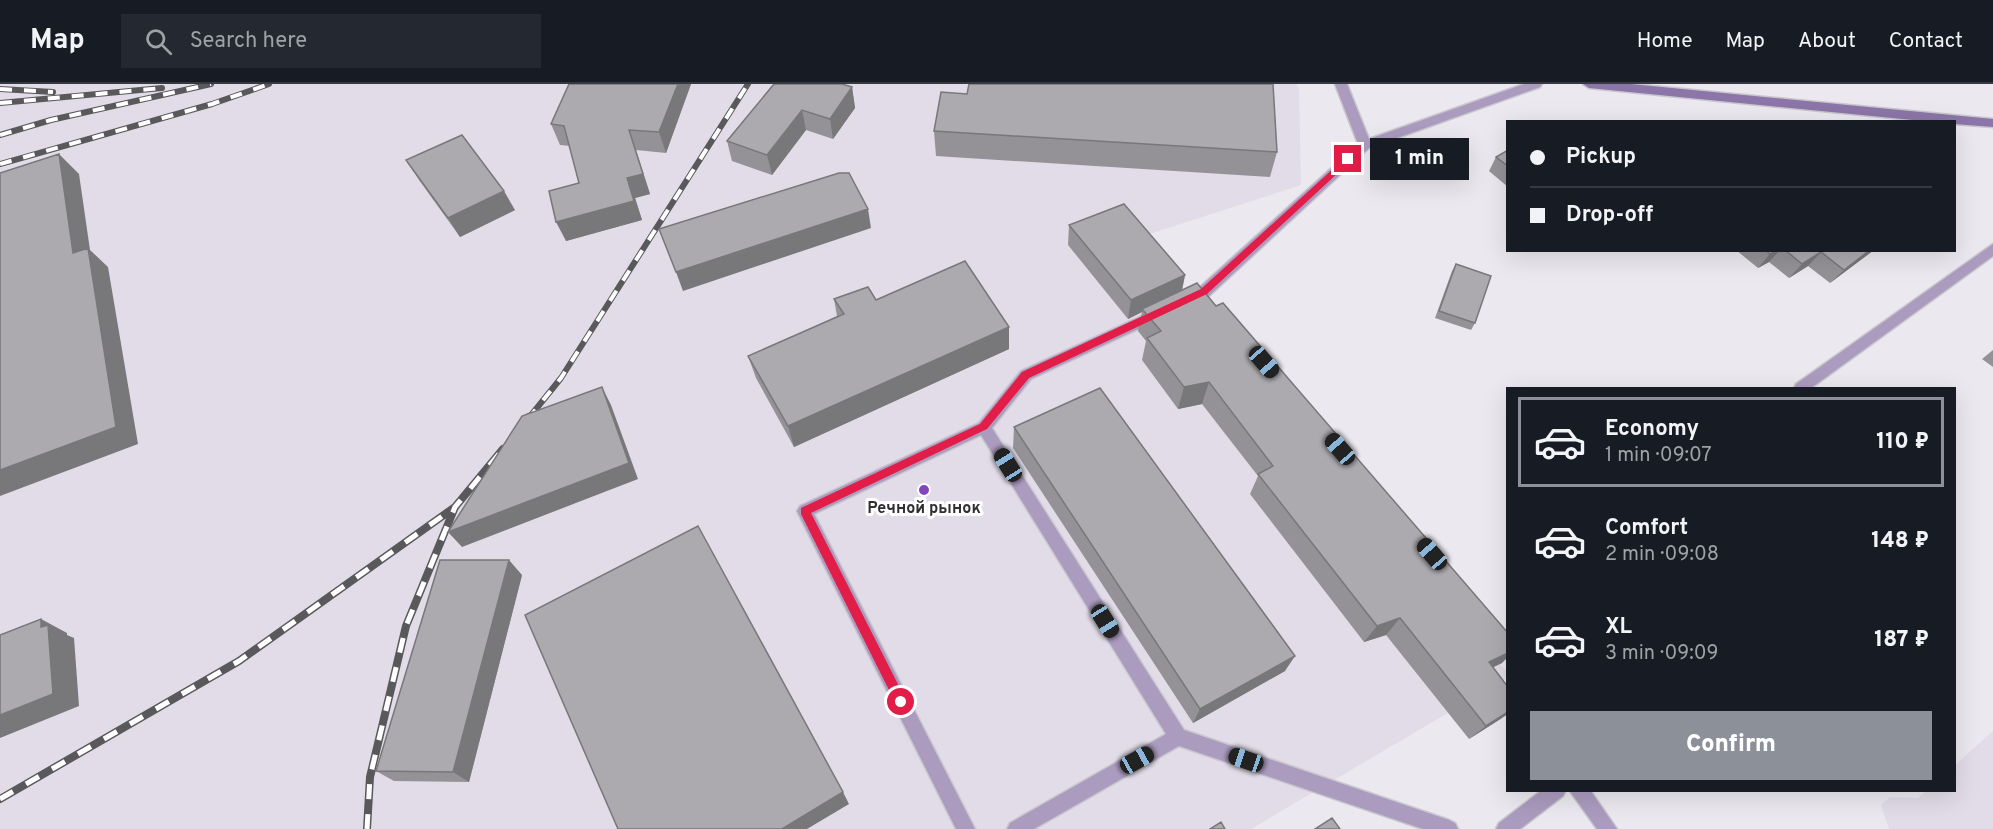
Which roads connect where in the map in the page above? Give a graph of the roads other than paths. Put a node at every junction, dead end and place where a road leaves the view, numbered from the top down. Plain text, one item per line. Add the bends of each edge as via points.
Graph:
1 (1341, 84) edge
2 (1536, 84) edge
3 (1589, 84) edge
4 (1622, 85) edge
5 (1967, 120) junction
6 (1993, 123) edge
7 (1993, 129) edge
8 (1365, 145) junction
9 (1993, 249) edge
10 (1802, 387) edge
11 (984, 427) junction
12 (1178, 737) junction
13 (1554, 792) edge
14 (1580, 792) edge
15 (966, 829) edge
16 (1016, 829) edge
17 (1449, 829) edge
18 (1505, 829) edge
19 (1608, 829) edge

1 - 8 lane
2 - 8 lane
3 - 4 street
4 - 5 street
5 - 6 street
5 - 7 street
8 - 11 lane via 1208,296 1026,375
9 - 10 lane
11 - 12 lane
11 - 15 lane via 805,511
12 - 16 lane
12 - 17 lane
13 - 18 lane
14 - 19 lane

